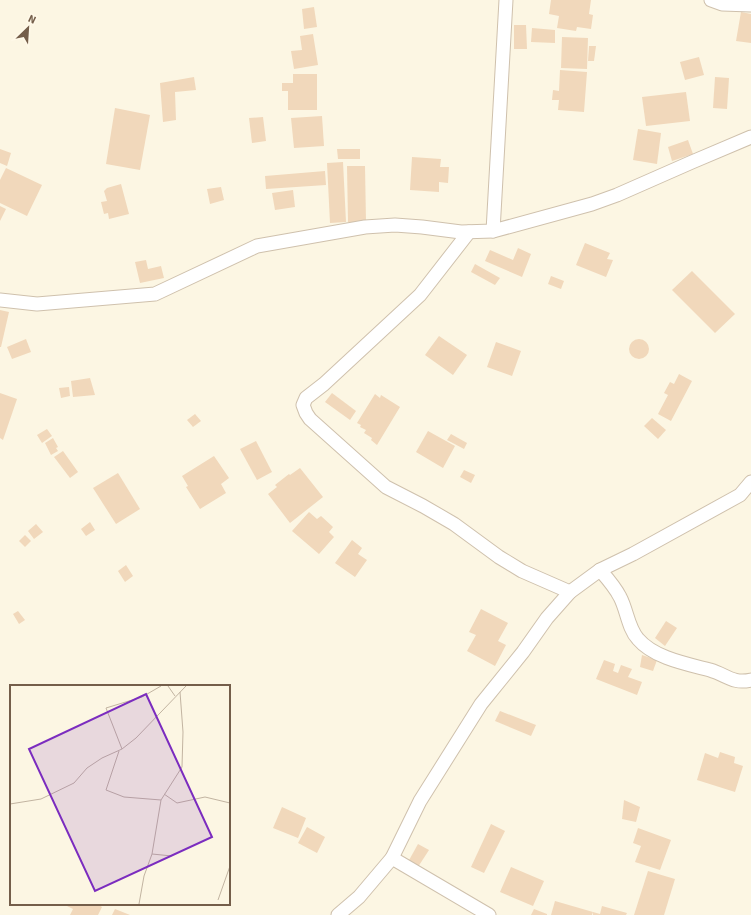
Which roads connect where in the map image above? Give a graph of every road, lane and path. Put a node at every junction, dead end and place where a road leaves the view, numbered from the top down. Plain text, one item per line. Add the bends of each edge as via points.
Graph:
1 (506, 0) edge
2 (711, 0) edge
3 (751, 5) edge
4 (751, 137) edge
5 (493, 231) junction
6 (469, 232) junction
7 (0, 300) edge
8 (751, 482) edge
9 (600, 570) junction
10 (570, 592) junction
11 (751, 680) edge
12 (392, 858) junction
13 (338, 915) edge
14 (489, 915) edge

1 - 5 street
2 - 3 street via 722,4
4 - 5 street via 617,195
5 - 6 street
6 - 7 street via 395,225 365,227 258,246 155,294 37,304
6 - 10 street via 420,295 306,398 305,409 310,420 386,486 454,524 522,571
8 - 9 street via 740,495
9 - 10 street
9 - 11 street via 620,597 632,630 650,650 696,667 712,670 734,681
10 - 12 street via 481,704 420,801
12 - 13 street via 359,898
12 - 14 street

